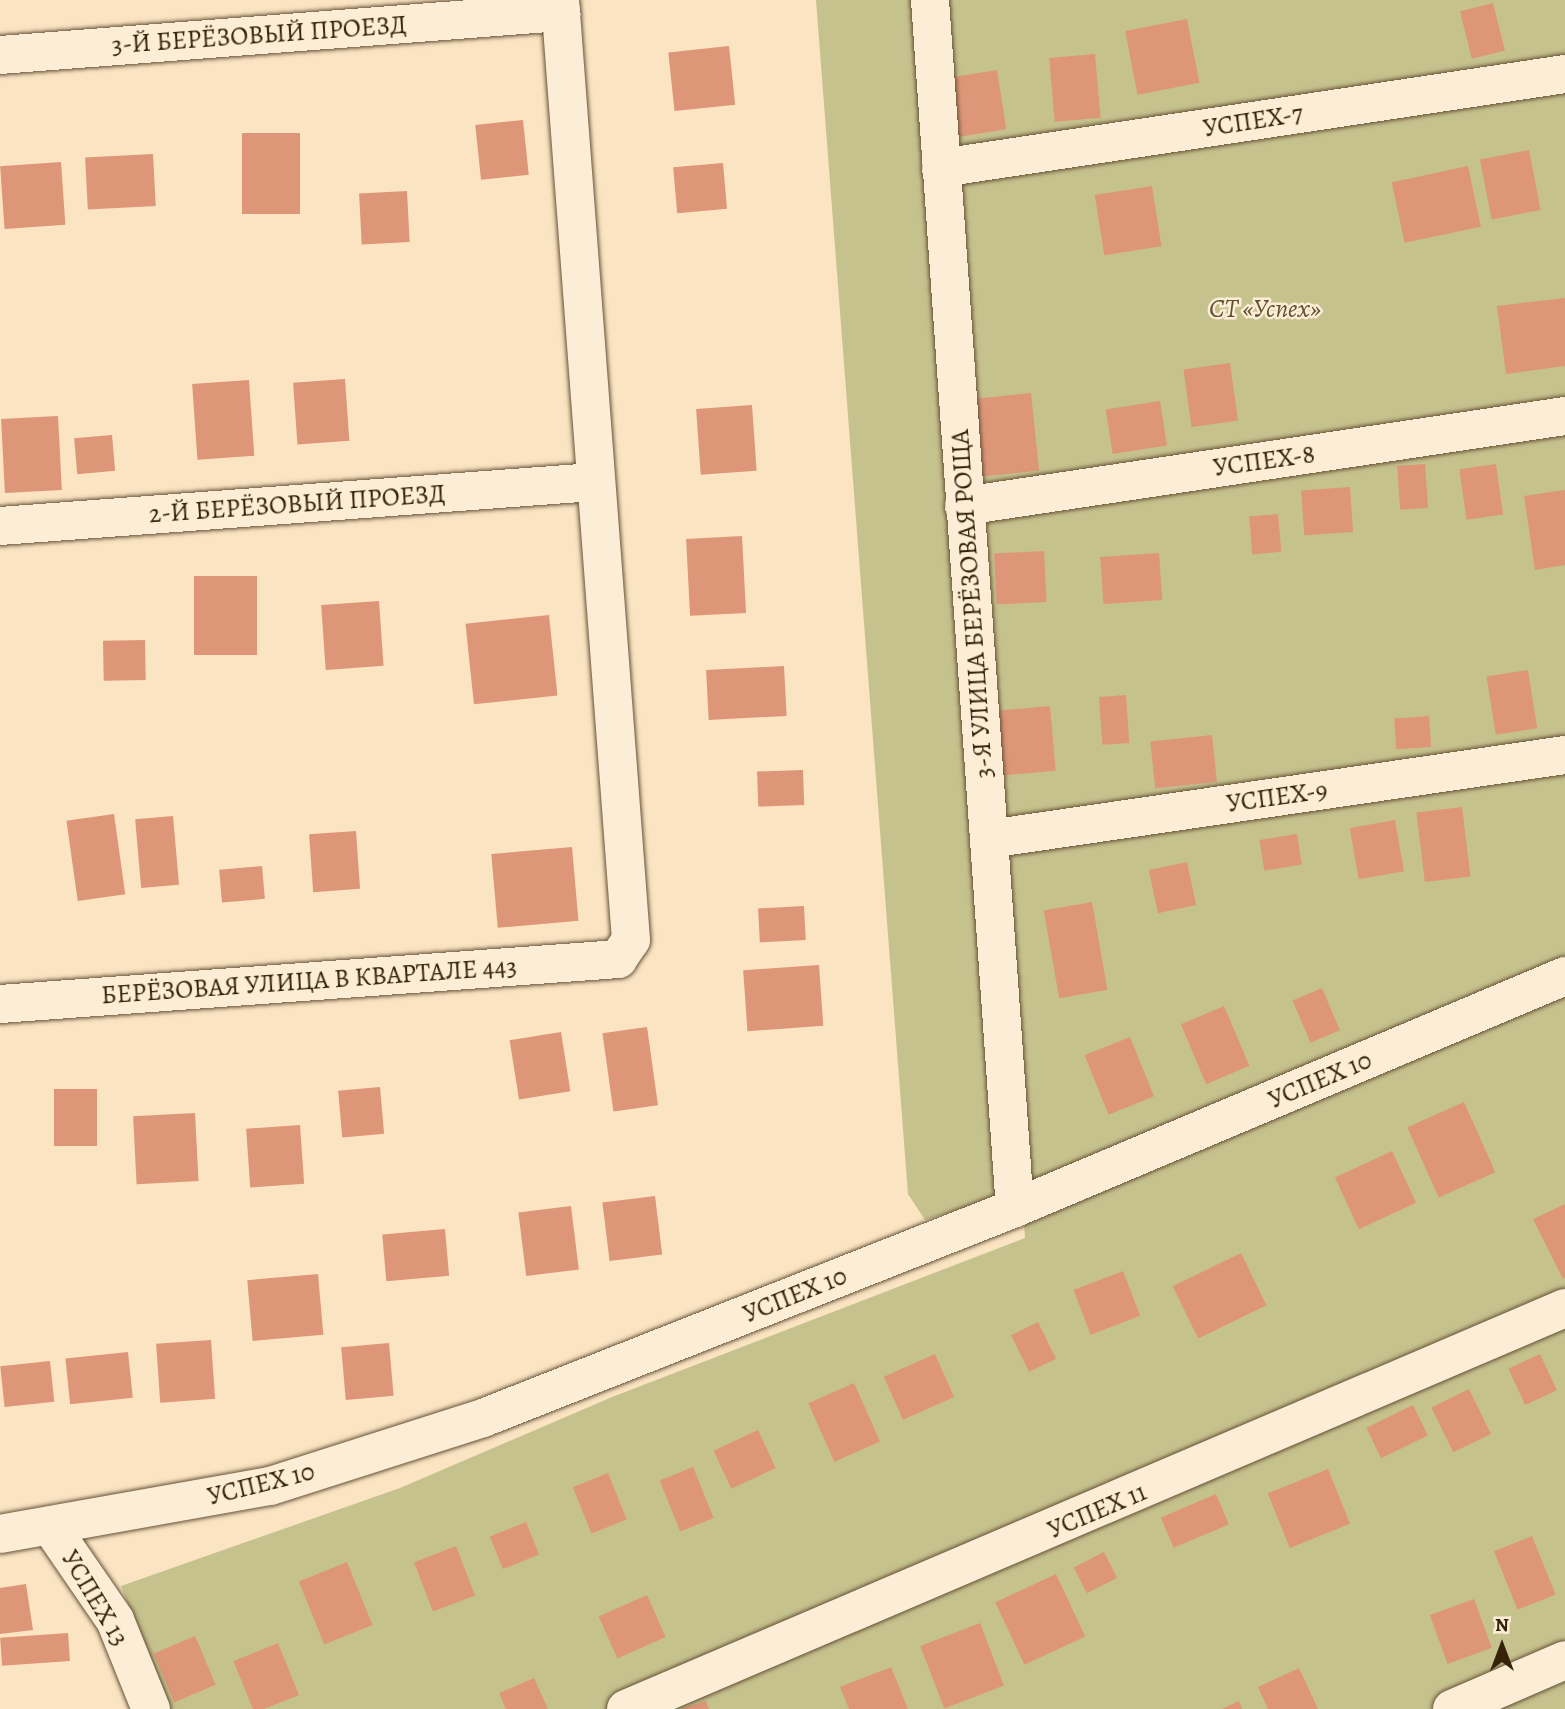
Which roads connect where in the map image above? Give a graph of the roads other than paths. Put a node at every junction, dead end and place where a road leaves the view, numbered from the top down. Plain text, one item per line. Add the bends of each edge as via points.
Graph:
1 (930, 0) edge
2 (560, 6) edge
3 (0, 55) edge
4 (1565, 74) edge
5 (941, 168) junction
6 (1565, 416) edge
7 (593, 482) junction
8 (964, 506) junction
9 (0, 526) edge
10 (1565, 755) edge
11 (989, 839) junction
12 (1565, 976) edge
13 (0, 1004) edge
14 (1015, 1208) junction
15 (1565, 1308) edge
16 (51, 1527) junction
17 (0, 1534) edge
18 (1565, 1660) edge
19 (151, 1709) edge
20 (626, 1709) edge
21 (1452, 1709) edge

1 - 5 street, 3-Я УЛИЦА БЕРЁЗОВАЯ РОЩА
2 - 3 street, 3-Й БЕРЁЗОВЫЙ ПРОЕЗД
2 - 7 street
4 - 5 street, УСПЕХ-7
5 - 8 street, 3-Я УЛИЦА БЕРЁЗОВАЯ РОЩА
6 - 8 street, УСПЕХ-8
7 - 9 street, 2-Й БЕРЁЗОВЫЙ ПРОЕЗД
7 - 13 street, БЕРЁЗОВАЯ УЛИЦА В КВАРТАЛЕ 443 via 631,940 618,959
8 - 11 street, 3-Я УЛИЦА БЕРЁЗОВАЯ РОЩА
10 - 11 street, УСПЕХ-9
11 - 14 street, 3-Я УЛИЦА БЕРЁЗОВАЯ РОЩА
12 - 14 street, УСПЕХ 10
14 - 16 street, УСПЕХ 10 via 482,1418 270,1486
15 - 20 street, УСПЕХ 11
16 - 17 street, УСПЕХ 10
16 - 19 street, УСПЕХ 13 via 115,1620
18 - 21 street

